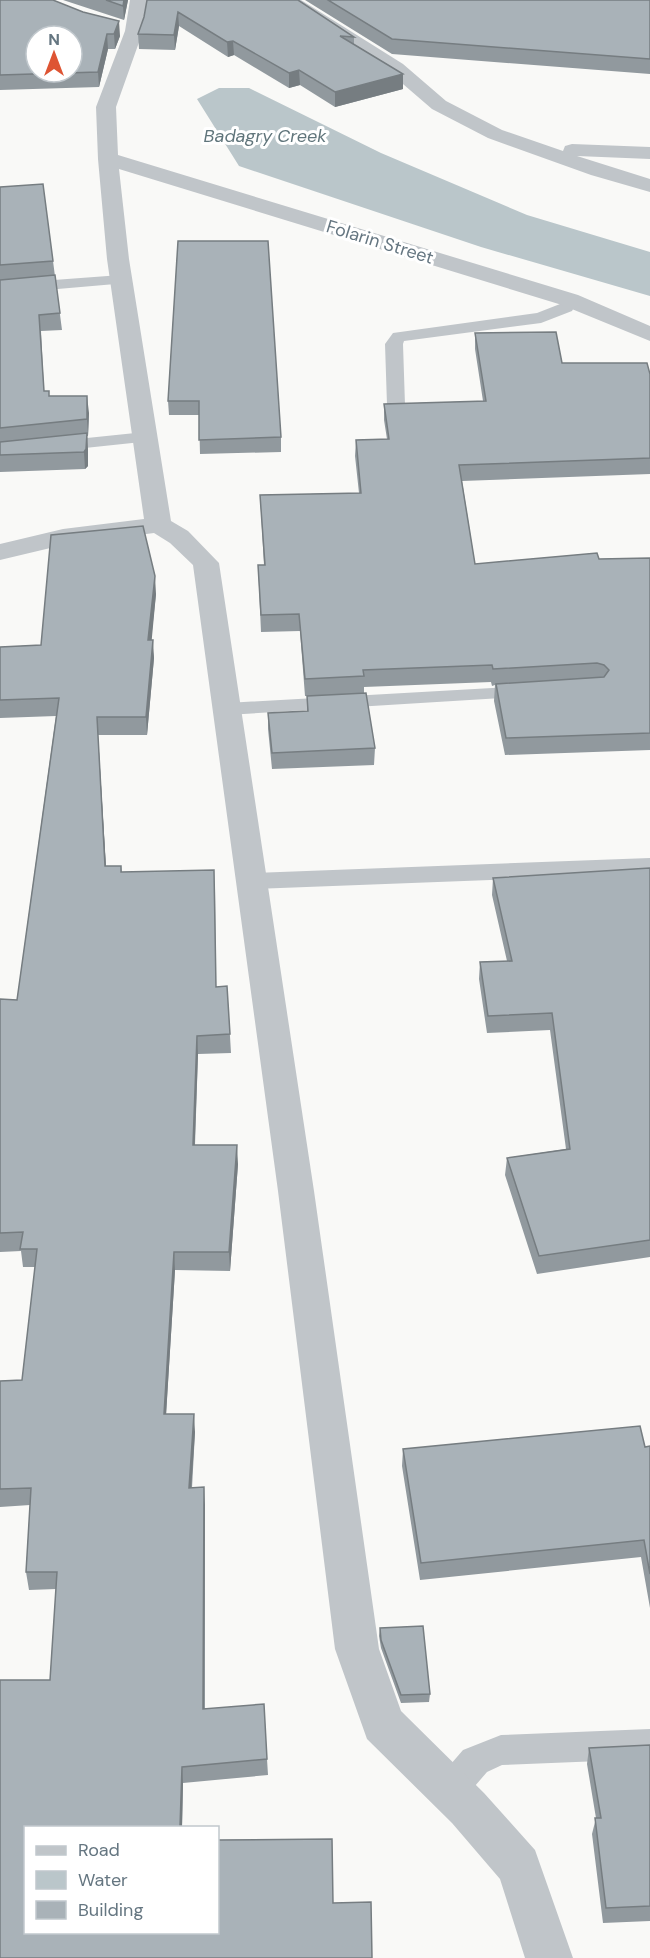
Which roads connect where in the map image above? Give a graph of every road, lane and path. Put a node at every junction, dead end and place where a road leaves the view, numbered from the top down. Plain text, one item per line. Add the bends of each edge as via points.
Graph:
1 (140, 0) edge
2 (288, 0) edge
3 (537, 149) junction
4 (650, 153) edge
5 (108, 159) junction
6 (650, 186) edge
7 (121, 280) junction
8 (0, 289) edge
9 (570, 300) junction
10 (650, 334) edge
11 (396, 405) edge
12 (145, 437) junction
13 (0, 452) edge
14 (158, 525) junction
15 (0, 552) edge
16 (549, 691) edge
17 (227, 709) junction
18 (650, 866) edge
19 (252, 881) junction
20 (650, 1744) edge
21 (450, 1790) junction
22 (549, 1958) edge

1 - 5 street via 124,28 106,107
2 - 3 street via 396,68 439,105 495,134
3 - 4 street
3 - 6 street
5 - 7 street
5 - 9 street, Folarin Street
7 - 8 lane
7 - 12 street
9 - 10 street, Folarin Street
9 - 11 lane via 566,308 541,318 399,337 394,344
12 - 13 lane
12 - 14 street
14 - 15 street via 63,537
14 - 17 street via 179,537 206,563
16 - 17 lane
17 - 19 street
18 - 19 lane
19 - 21 street via 357,1649 383,1724
20 - 21 lane via 501,1750 475,1761
21 - 22 street via 519,1866

